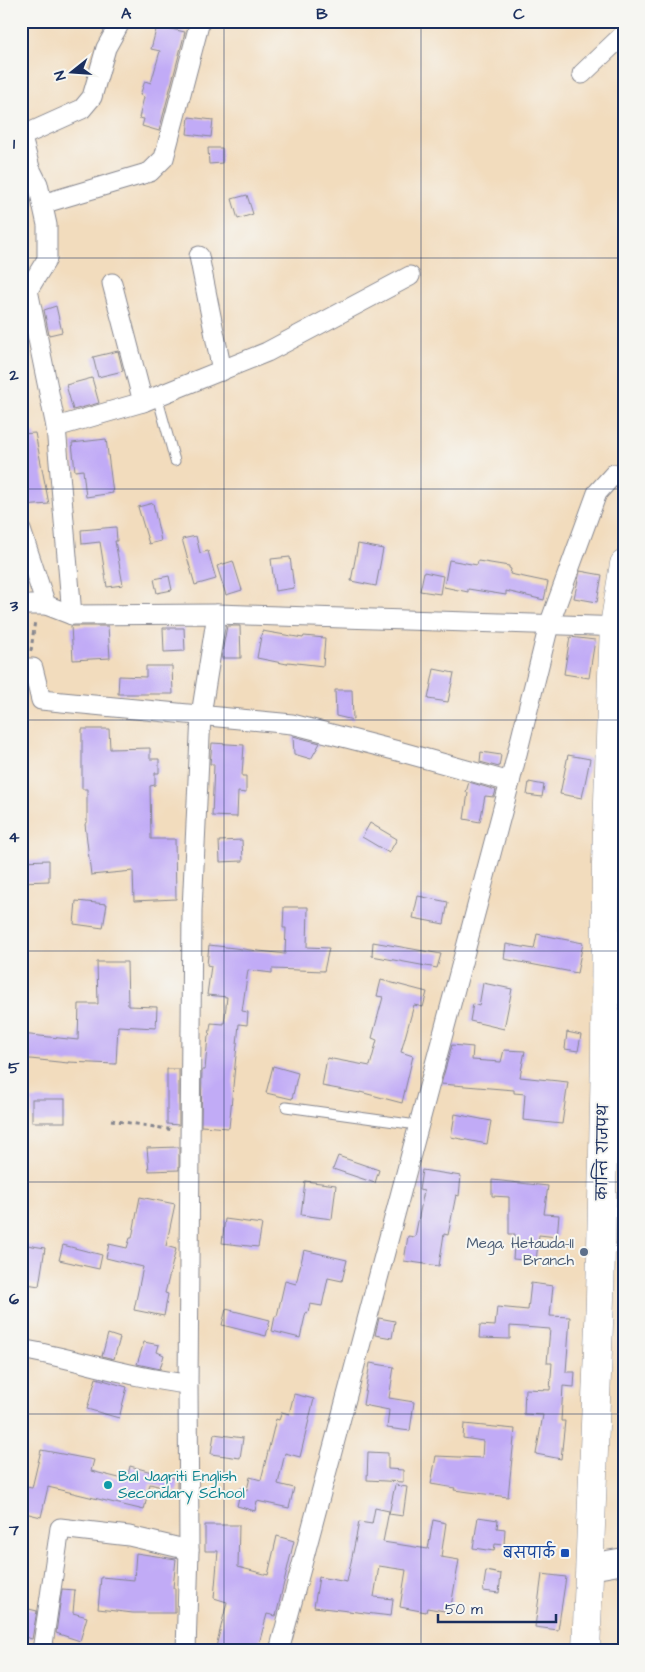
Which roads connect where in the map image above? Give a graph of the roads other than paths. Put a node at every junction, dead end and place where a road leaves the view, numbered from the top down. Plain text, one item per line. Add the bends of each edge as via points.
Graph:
1 (121, 21) edge
2 (200, 21) edge
3 (624, 34) edge
4 (582, 74) dead end
5 (22, 135) edge
6 (42, 204) junction
7 (199, 256) dead end
8 (410, 276) dead end
9 (112, 283) dead end
10 (222, 371) junction
11 (150, 399) junction
12 (56, 427) junction
13 (175, 461) dead end
14 (624, 474) edge
15 (21, 530) edge
16 (624, 564) edge
17 (35, 605) edge
18 (217, 614) junction
19 (72, 615) junction
20 (549, 625) junction
21 (619, 626) edge
22 (25, 670) edge
23 (618, 677) edge
24 (201, 715) junction
25 (510, 782) junction
26 (286, 1108) dead end
27 (417, 1125) junction
28 (614, 1127) edge
29 (21, 1349) edge
30 (188, 1384) junction
31 (189, 1550) junction
32 (624, 1561) edge
33 (590, 1567) junction
34 (42, 1651) edge
35 (186, 1651) edge
36 (279, 1651) edge
37 (586, 1651) edge

1 - 5 street via 106,48 88,104
2 - 6 street via 164,158 150,172
3 - 4 street
5 - 6 street
6 - 12 street via 47,225 47,259 28,290
7 - 10 street
8 - 10 street via 267,352
9 - 11 street
10 - 11 street
11 - 12 street
11 - 13 lane
12 - 19 street
14 - 20 street via 614,474 597,493
15 - 17 street
16 - 21 main road, कान्ति राजपथ
17 - 19 street
18 - 19 street
18 - 20 street
18 - 24 street
20 - 21 street
20 - 25 street
21 - 23 main road, कान्ति राजपथ
22 - 24 street via 33,668 41,700
23 - 28 main road, कान्ति राजपथ via 606,864
24 - 25 street via 292,724
24 - 30 street via 192,919
25 - 27 street
26 - 27 lane
27 - 36 street
28 - 33 main road, कान्ति राजपथ via 600,1299
29 - 30 street via 161,1381
30 - 31 street
31 - 34 street via 129,1536 60,1528
31 - 35 street
32 - 33 main road
33 - 37 main road, कान्ति राजपथ

